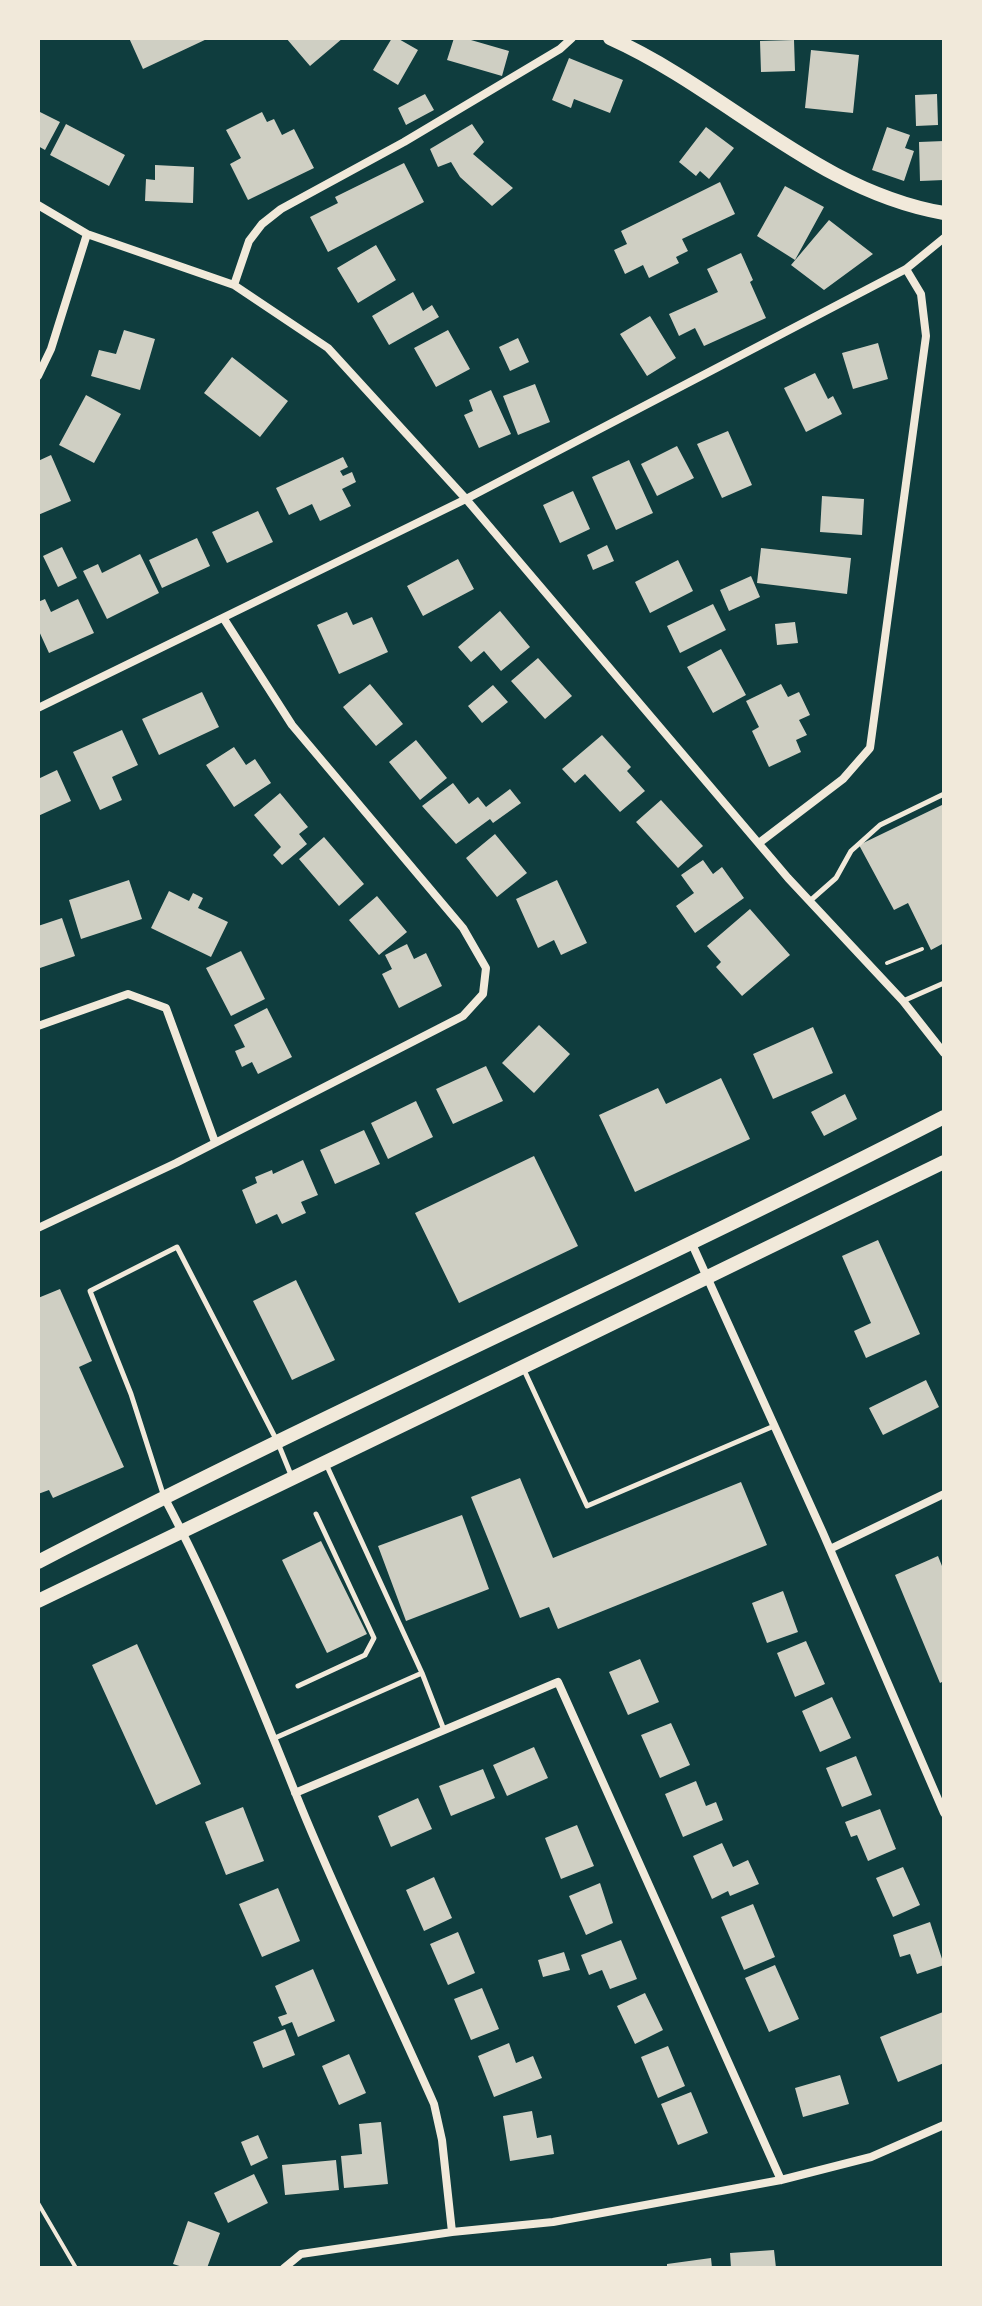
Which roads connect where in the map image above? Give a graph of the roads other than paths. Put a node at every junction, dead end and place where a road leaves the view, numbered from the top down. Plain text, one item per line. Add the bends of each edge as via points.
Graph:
1 (572, 38) edge
2 (610, 38) edge
3 (38, 205) edge
4 (944, 213) edge
5 (87, 234) junction
6 (944, 238) edge
7 (906, 269) junction
8 (234, 285) junction
9 (38, 376) edge
10 (466, 499) junction
11 (224, 619) junction
12 (38, 708) edge
13 (944, 794) edge
14 (759, 843) junction
15 (811, 900) junction
16 (944, 983) edge
17 (903, 1001) junction
18 (38, 1026) edge
19 (944, 1053) edge
20 (944, 1117) edge
21 (215, 1142) junction
22 (944, 1162) edge
23 (38, 1228) edge
24 (692, 1244) junction
25 (708, 1277) junction
26 (522, 1365) junction
27 (775, 1425) junction
28 (278, 1443) junction
29 (326, 1463) junction
30 (293, 1480) junction
31 (944, 1494) edge
32 (164, 1497) junction
33 (316, 1514) dead end
34 (182, 1531) junction
35 (830, 1549) junction
36 (38, 1562) edge
37 (38, 1601) edge
38 (422, 1673) junction
39 (298, 1686) dead end
40 (444, 1730) junction
41 (275, 1738) junction
42 (295, 1793) junction
43 (944, 1813) edge
44 (944, 2125) edge
45 (781, 2180) junction
46 (452, 2232) junction
47 (284, 2268) edge

1 - 8 street via 404,142 281,209 249,241
2 - 4 main road via 661,64 856,186 901,204
3 - 5 street
5 - 8 street
5 - 9 street
6 - 7 street
7 - 10 street
7 - 14 street via 921,294 926,336 870,748 843,779
8 - 10 street via 328,348
10 - 11 street
10 - 14 street
11 - 12 street
11 - 21 street via 292,725 463,928 486,968 483,994 463,1016
13 - 15 lane via 880,825
14 - 15 street
15 - 17 street
16 - 17 lane
17 - 19 street
18 - 21 street via 128,994 166,1008
20 - 24 main road
21 - 23 street
22 - 25 main road
24 - 25 street
24 - 28 main road
25 - 26 main road
25 - 27 street
26 - 27 lane via 587,1506
26 - 29 main road
27 - 35 street
28 - 30 lane
28 - 32 main road
28 - 32 lane via 177,1247 90,1291
29 - 30 main road
29 - 38 lane
30 - 34 main road
31 - 35 street
32 - 34 street
32 - 36 main road
33 - 39 lane via 374,1638 365,1655
34 - 37 main road
34 - 41 street
35 - 43 street
38 - 40 lane
38 - 41 lane
40 - 42 street
40 - 45 street via 558,1682
41 - 42 street
42 - 46 street via 434,2104
44 - 45 street via 871,2157
45 - 46 street via 553,2222
46 - 47 street via 301,2254

